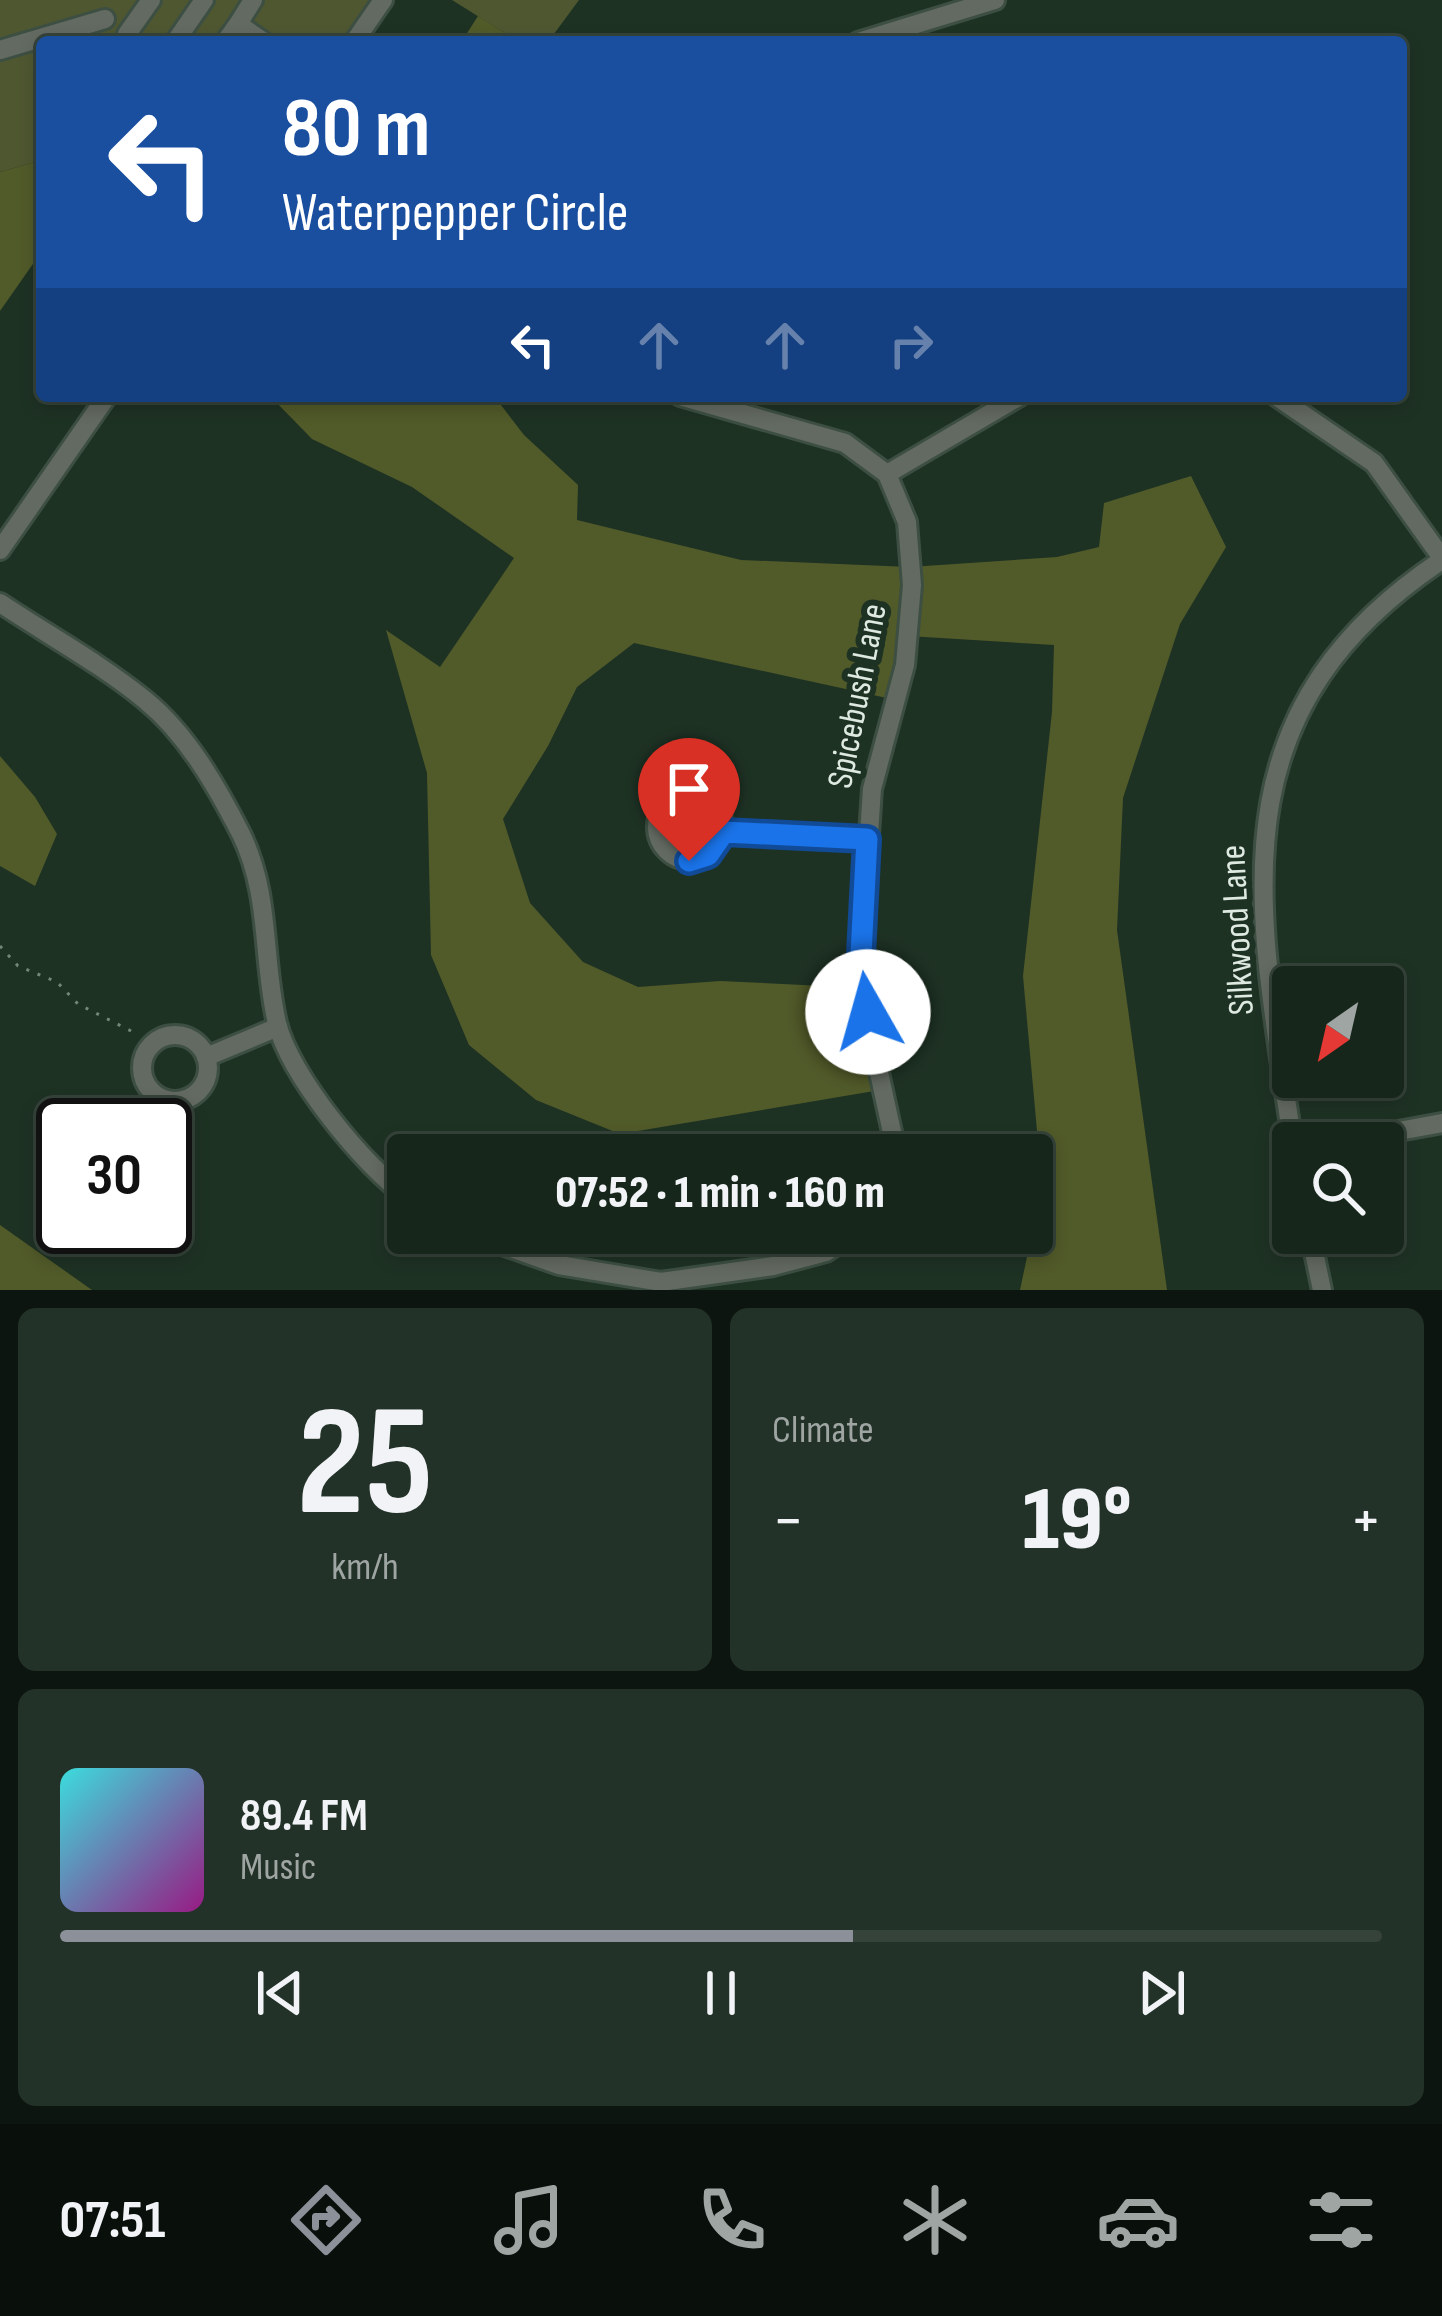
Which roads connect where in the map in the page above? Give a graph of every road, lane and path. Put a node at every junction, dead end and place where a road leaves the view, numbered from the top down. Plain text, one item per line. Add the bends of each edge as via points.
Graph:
1 (151, 0) edge
2 (204, 0) edge
3 (253, 0) edge
4 (383, 0) edge
5 (994, 0) edge
6 (105, 19) dead end
7 (238, 24) junction
8 (127, 34) dead end
9 (47, 36) edge
10 (179, 36) edge
11 (229, 36) edge
12 (255, 36) edge
13 (358, 36) edge
14 (877, 36) edge
15 (36, 39) edge
16 (0, 50) edge
17 (103, 402) edge
18 (701, 402) edge
19 (1010, 402) edge
20 (1285, 402) edge
21 (887, 474) junction
22 (0, 550) edge
23 (1442, 559) edge
24 (0, 603) edge
25 (724, 832) dead end
26 (867, 839) junction
27 (0, 946) edge
28 (278, 1027) junction
29 (133, 1033) dead end
30 (206, 1058) dead end
31 (1290, 1122) edge
32 (1442, 1124) edge
33 (1404, 1131) edge
34 (893, 1134) edge
35 (387, 1183) edge
36 (529, 1254) edge
37 (818, 1254) edge
38 (1314, 1254) edge
39 (661, 1286) edge
40 (1322, 1290) edge

1 - 8 street
2 - 10 street
3 - 7 street
4 - 13 street
5 - 14 street
6 - 9 street
7 - 11 street
7 - 12 street
15 - 16 street
17 - 22 street
18 - 21 street via 845,443
19 - 21 street
20 - 23 street via 1374,463
21 - 26 street, Spicebush Lane via 907,522 912,585 905,665
23 - 31 street, Silkwood Lane via 1345,640 1299,707 1272,790 1266,961
24 - 28 street via 147,701 218,792 262,889
25 - 26 street
26 - 34 street, Spicebush Lane via 861,954
27 - 29 path via 18,966
28 - 30 street
28 - 35 street via 342,1134
32 - 33 street
36 - 39 street
37 - 39 street
38 - 40 street

